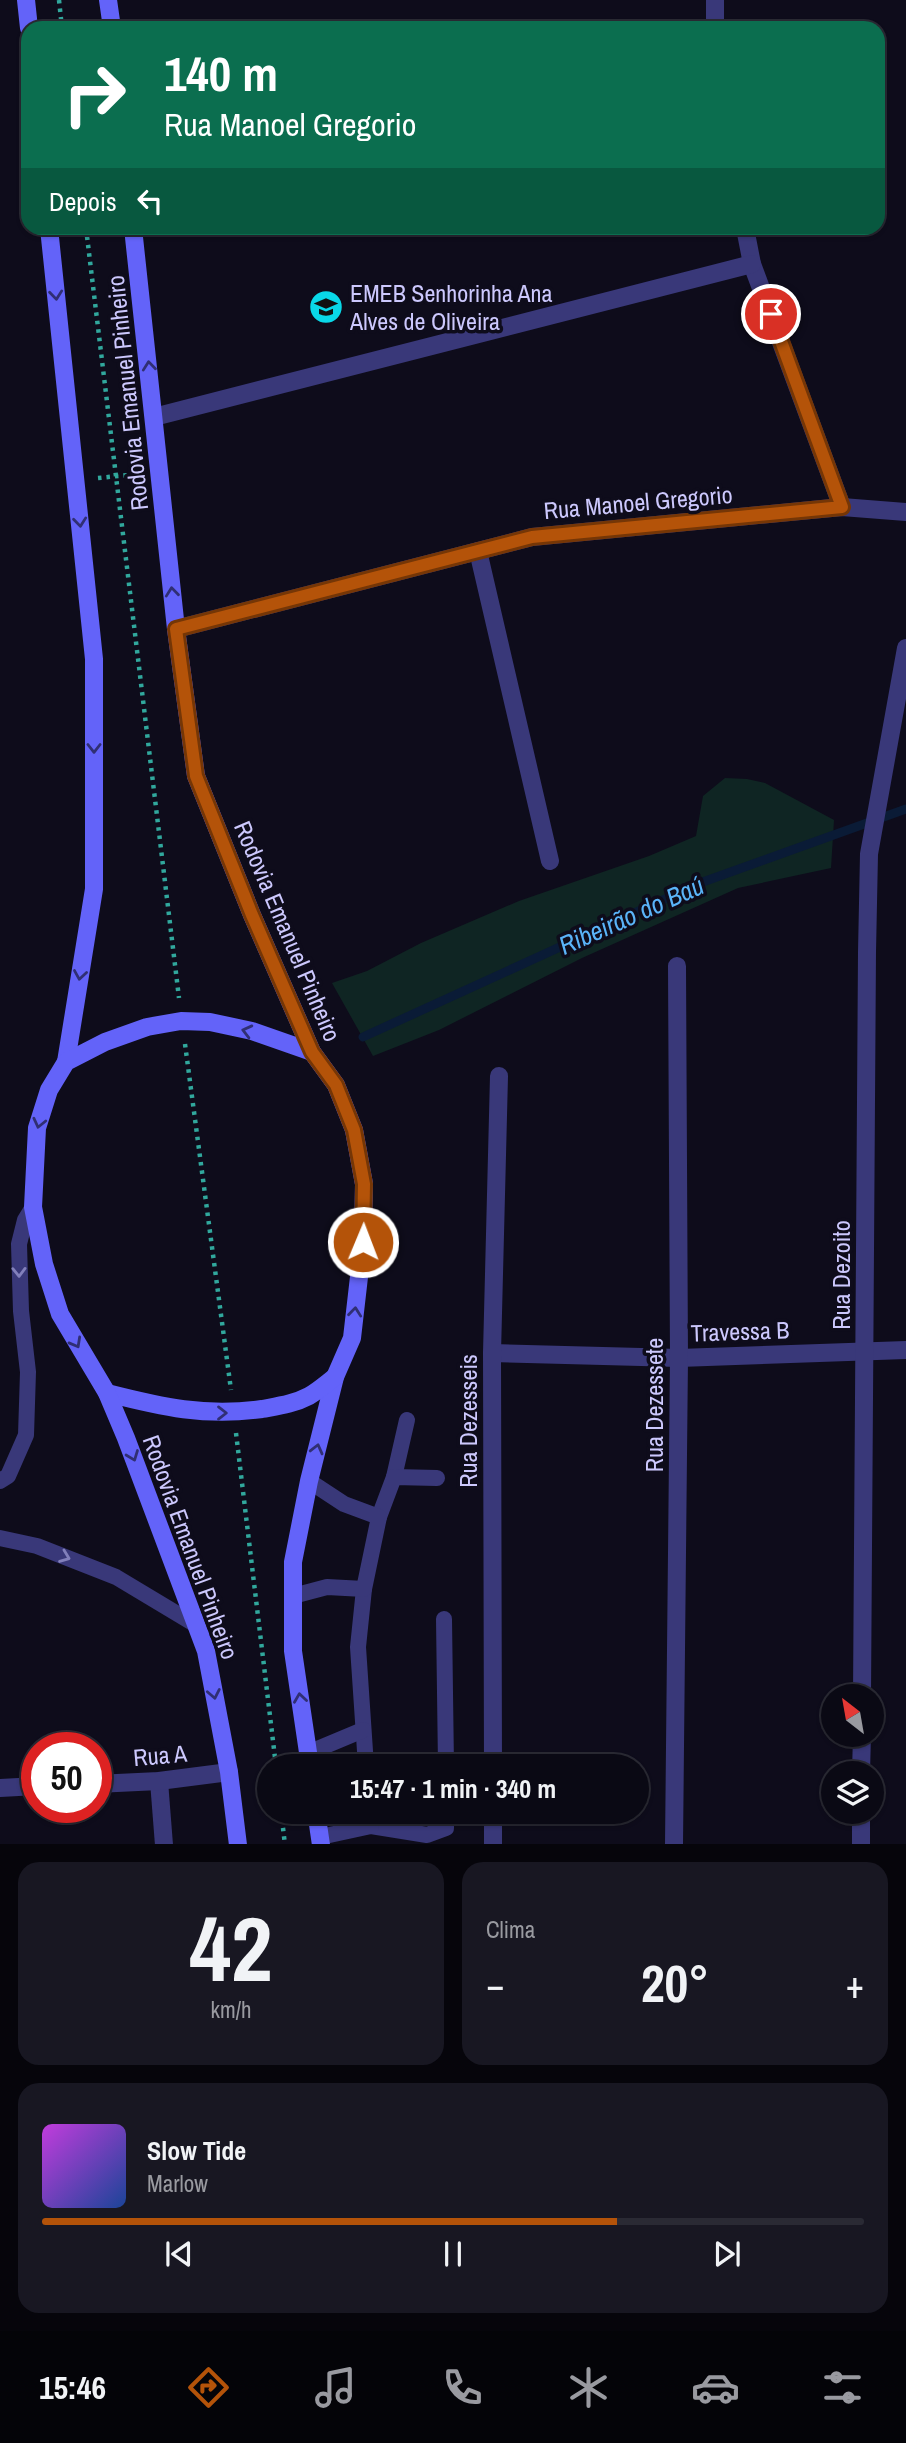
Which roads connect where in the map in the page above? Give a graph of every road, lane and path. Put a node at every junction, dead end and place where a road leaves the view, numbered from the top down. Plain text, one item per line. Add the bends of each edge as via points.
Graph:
1 (26, 0) edge
2 (59, 0) edge
3 (108, 0) edge
4 (715, 0) edge
5 (28, 21) edge
6 (61, 21) edge
7 (111, 21) edge
8 (715, 21) edge
9 (50, 235) edge
10 (135, 235) edge
11 (746, 235) edge
12 (752, 264) junction
13 (154, 417) junction
14 (160, 471) junction
15 (76, 481) junction
16 (842, 507) junction
17 (906, 512) edge
18 (478, 551) junction
19 (176, 629) junction
20 (906, 648) edge
21 (550, 861) dead end
22 (677, 966) dead end
23 (312, 1052) junction
24 (66, 1062) junction
25 (499, 1076) dead end
26 (33, 1207) junction
27 (906, 1350) edge
28 (865, 1351) junction
29 (492, 1353) junction
30 (679, 1358) junction
31 (335, 1377) junction
32 (107, 1393) junction
33 (407, 1420) dead end
34 (394, 1477) junction
35 (437, 1478) dead end
36 (0, 1481) edge
37 (309, 1481) junction
38 (379, 1517) junction
39 (0, 1538) edge
40 (364, 1589) junction
41 (293, 1596) junction
42 (444, 1619) dead end
43 (196, 1625) junction
44 (862, 1684) edge
45 (363, 1730) junction
46 (308, 1754) edge
47 (318, 1754) edge
48 (365, 1754) edge
49 (446, 1754) edge
50 (493, 1754) edge
51 (229, 1772) junction
52 (159, 1781) junction
53 (112, 1783) edge
54 (21, 1787) edge
55 (0, 1788) edge
56 (283, 1824) edge
57 (359, 1824) edge
58 (388, 1824) edge
59 (446, 1824) edge
60 (493, 1824) edge
61 (861, 1824) edge
62 (321, 1841) edge
63 (164, 1844) edge
64 (238, 1844) edge
65 (285, 1844) edge
66 (493, 1844) edge
67 (674, 1844) edge
68 (861, 1844) edge

1 - 5 main road
2 - 6 path
3 - 7 main road
4 - 8 street
9 -> 15 main road
13 -> 10 main road, Rodovia Emanuel Pinheiro
11 - 12 street
12 - 13 street
12 - 16 street
13 - 14 main road, Rodovia Emanuel Pinheiro
14 - 15 path
19 -> 14 main road, Rodovia Emanuel Pinheiro
15 -> 24 main road via 94,659 94,889
16 - 17 street, Rua Manoel Gregorio
16 - 18 street, Rua Manoel Gregorio via 532,537
18 - 19 street, Rua Manoel Gregorio
18 - 21 street
19 - 23 main road, Rodovia Emanuel Pinheiro via 196,776
20 - 28 street, Rua Dezoito via 870,854
22 - 30 street, Rua Dezessete
23 -> 24 main road via 252,1031 181,1021 136,1030
31 -> 23 main road, Rodovia Emanuel Pinheiro via 352,1338 363,1242 364,1184 354,1130 336,1085
24 -> 26 main road, Rodovia Emanuel Pinheiro via 49,1090 37,1128
25 - 29 street, Rua Dezesseis
26 -> 32 main road, Rodovia Emanuel Pinheiro via 60,1314
26 -> 36 lane via 19,1244 28,1372 26,1435 8,1476
27 - 28 street, Travessa B
28 - 30 street, Travessa B
28 - 44 street, Rua Dezoito
29 - 30 street, Travessa B
29 - 50 street, Rua Dezesseis
30 - 67 street, Rua Dezessete
32 -> 31 main road via 168,1408 234,1413 310,1396
37 -> 31 main road, Rodovia Emanuel Pinheiro
32 -> 43 main road, Rodovia Emanuel Pinheiro
33 - 34 lane
34 - 35 lane
34 - 38 lane
37 - 38 lane via 344,1504
37 - 41 main road, Rodovia Emanuel Pinheiro via 293,1562
38 - 40 lane
39 -> 43 lane via 37,1546 116,1577
40 - 41 lane via 327,1587
40 - 45 lane via 358,1647
46 -> 41 main road, Rodovia Emanuel Pinheiro via 293,1651
42 - 49 lane
43 -> 51 main road, Rodovia Emanuel Pinheiro via 206,1651
45 - 47 lane
45 - 48 lane
51 - 52 street, Rua A
51 - 64 main road, Rodovia Emanuel Pinheiro
52 - 53 street, Rua A
52 - 63 street
54 - 55 street
56 - 65 path
57 - 62 lane
58 - 59 lane via 428,1835
60 - 66 street
61 - 68 street

